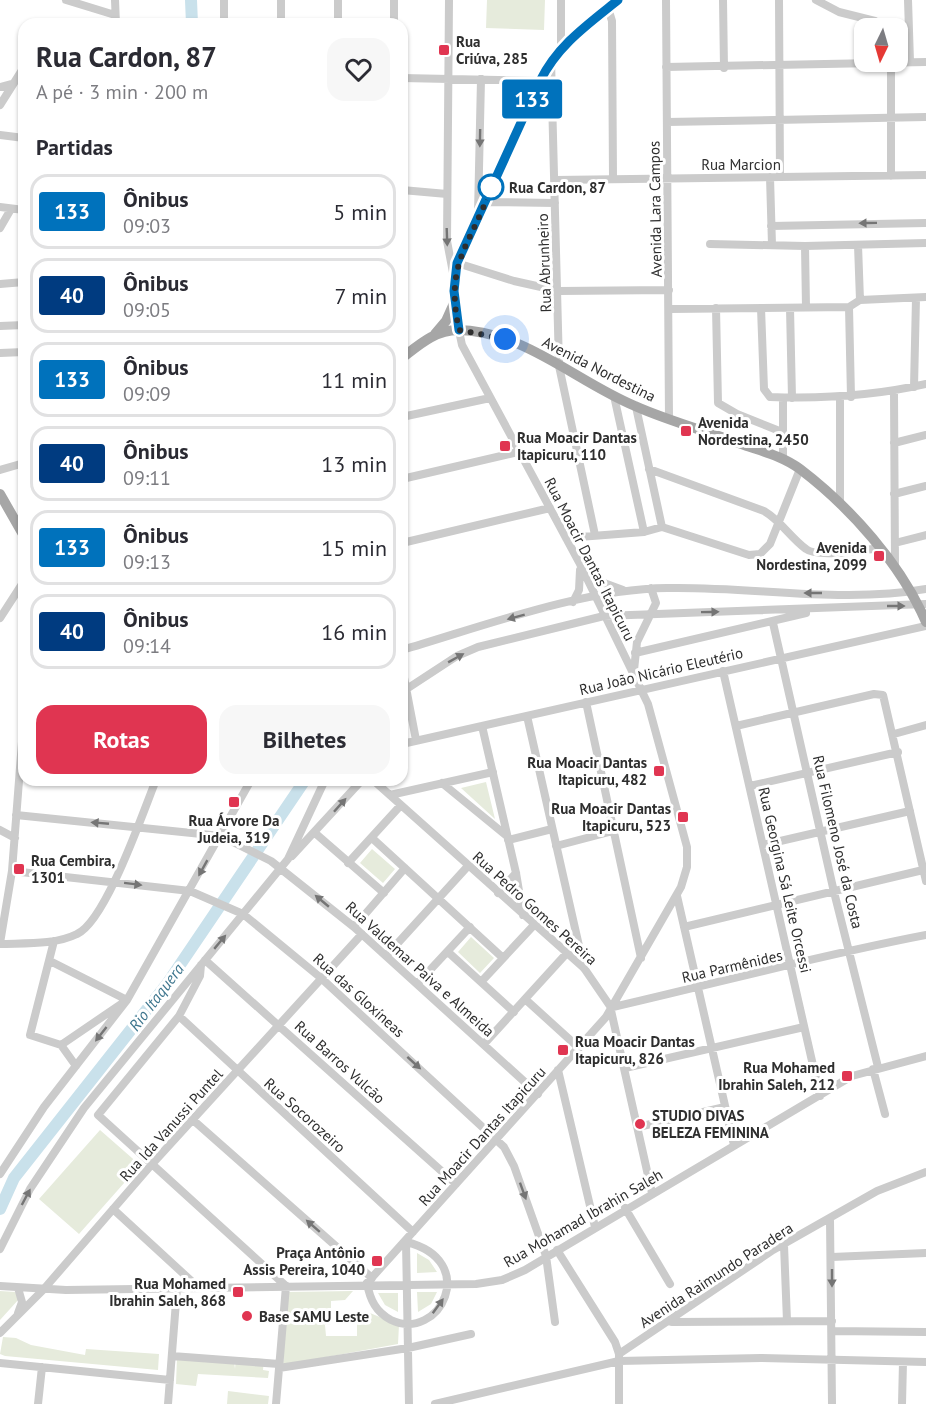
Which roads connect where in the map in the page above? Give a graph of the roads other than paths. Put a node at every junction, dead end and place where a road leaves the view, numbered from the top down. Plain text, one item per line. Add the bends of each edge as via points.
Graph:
1 (66, 0) edge
2 (115, 0) edge
3 (224, 0) edge
4 (281, 0) edge
5 (338, 0) edge
6 (394, 0) edge
7 (449, 0) edge
8 (561, 0) edge
9 (618, 0) edge
10 (666, 0) edge
11 (723, 0) edge
12 (779, 0) edge
13 (816, 0) edge
14 (908, 0) edge
15 (608, 8) junction
16 (115, 15) junction
17 (115, 18) edge
18 (224, 18) edge
19 (281, 18) edge
20 (338, 18) edge
21 (394, 18) edge
22 (863, 18) edge
23 (561, 48) junction
24 (551, 59) junction
25 (910, 62) joint
26 (926, 62) edge
27 (854, 64) edge
28 (666, 67) junction
29 (779, 67) junction
30 (724, 68) junction
31 (889, 72) edge
32 (18, 76) edge
33 (408, 78) edge
34 (448, 78) junction
35 (481, 79) junction
36 (540, 81) junction
37 (12, 84) junction
38 (0, 87) edge
39 (0, 105) edge
40 (926, 117) edge
41 (892, 118) junction
42 (780, 121) junction
43 (667, 122) junction
44 (0, 135) edge
45 (18, 137) edge
46 (926, 175) edge
47 (891, 176) junction
48 (668, 177) junction
49 (770, 177) junction
50 (780, 177) junction
51 (613, 178) junction
52 (555, 180) junction
53 (408, 191) edge
54 (447, 194) junction
55 (484, 202) junction
56 (555, 203) junction
57 (0, 207) edge
58 (11, 209) junction
59 (18, 210) edge
60 (478, 216) junction
61 (926, 223) edge
62 (771, 226) junction
63 (0, 228) edge
64 (926, 243) edge
65 (710, 244) dead end
66 (772, 245) junction
67 (858, 245) junction
68 (805, 246) junction
69 (457, 263) junction
70 (454, 280) junction
71 (18, 282) edge
72 (0, 284) edge
73 (669, 290) junction
74 (559, 291) junction
75 (926, 297) edge
76 (916, 298) junction
77 (860, 300) junction
78 (455, 301) junction
79 (806, 307) junction
80 (849, 307) junction
81 (761, 308) junction
82 (789, 308) junction
83 (670, 309) junction
84 (716, 309) junction
85 (18, 325) edge
86 (0, 326) edge
87 (459, 330) junction
88 (435, 335) junction
89 (18, 352) edge
90 (0, 353) edge
91 (408, 353) edge
92 (560, 366) junction
93 (926, 384) edge
94 (914, 387) junction
95 (894, 392) junction
96 (614, 396) junction
97 (851, 397) junction
98 (490, 398) junction
99 (787, 398) junction
100 (840, 398) junction
101 (636, 406) junction
102 (408, 416) edge
103 (669, 418) junction
104 (782, 432) junction
105 (926, 435) edge
106 (894, 443) junction
107 (518, 452) junction
108 (783, 458) junction
109 (18, 465) edge
110 (649, 469) junction
111 (800, 469) junction
112 (0, 470) edge
113 (408, 478) edge
114 (926, 486) edge
115 (0, 494) edge
116 (894, 494) junction
117 (840, 505) junction
118 (550, 508) junction
119 (780, 521) junction
120 (18, 526) edge
121 (662, 527) junction
122 (644, 532) junction
123 (595, 535) junction
124 (926, 535) edge
125 (566, 538) junction
126 (408, 542) edge
127 (895, 543) junction
128 (880, 548) junction
129 (579, 562) junction
130 (895, 565) junction
131 (651, 588) junction
132 (926, 589) edge
133 (18, 590) edge
134 (628, 591) junction
135 (911, 591) junction
136 (594, 596) junction
137 (573, 602) junction
138 (922, 605) edge
139 (815, 610) junction
140 (652, 612) junction
141 (1, 615) edge
142 (604, 616) junction
143 (773, 622) junction
144 (926, 622) edge
145 (926, 626) edge
146 (408, 648) edge
147 (635, 653) junction
148 (782, 657) junction
149 (723, 670) junction
150 (634, 672) junction
151 (408, 688) edge
152 (643, 690) junction
153 (586, 702) junction
154 (408, 707) edge
155 (795, 712) junction
156 (527, 716) junction
157 (926, 725) edge
158 (482, 726) junction
159 (736, 726) junction
160 (894, 734) junction
161 (416, 740) junction
162 (408, 742) edge
163 (898, 752) junction
164 (493, 772) junction
165 (808, 773) junction
166 (442, 783) junction
167 (19, 786) edge
168 (154, 786) edge
169 (249, 786) edge
170 (322, 786) edge
171 (357, 786) edge
172 (380, 786) edge
173 (750, 786) junction
174 (390, 795) junction
175 (401, 805) junction
176 (910, 811) junction
177 (16, 815) junction
178 (137, 826) junction
179 (552, 829) junction
180 (0, 830) edge
181 (613, 831) junction
182 (822, 832) junction
183 (315, 833) junction
184 (221, 836) junction
185 (372, 837) junction
186 (15, 838) junction
187 (508, 839) junction
188 (763, 845) junction
189 (556, 846) junction
190 (288, 859) junction
191 (348, 863) junction
192 (468, 866) junction
193 (282, 867) junction
194 (405, 868) junction
195 (924, 870) junction
196 (12, 871) junction
197 (516, 873) junction
198 (114, 881) junction
199 (926, 881) edge
200 (194, 892) junction
201 (834, 892) junction
202 (384, 893) junction
203 (498, 893) junction
204 (677, 896) junction
205 (438, 898) junction
206 (776, 905) junction
207 (243, 914) junction
208 (523, 915) junction
209 (534, 926) junction
210 (354, 927) junction
211 (470, 927) junction
212 (684, 927) junction
213 (362, 934) junction
214 (926, 935) edge
215 (54, 941) junction
216 (0, 943) edge
217 (849, 950) junction
218 (448, 952) junction
219 (566, 954) junction
220 (386, 956) junction
221 (503, 958) junction
222 (641, 958) junction
223 (50, 961) junction
224 (203, 962) junction
225 (790, 966) junction
226 (584, 968) junction
227 (321, 978) junction
228 (481, 982) junction
229 (417, 984) junction
230 (698, 987) junction
231 (525, 999) junction
232 (127, 1000) junction
233 (612, 1008) junction
234 (514, 1012) junction
235 (178, 1016) junction
236 (279, 1026) junction
237 (804, 1027) junction
238 (484, 1044) junction
239 (61, 1045) junction
240 (579, 1048) junction
241 (712, 1048) junction
242 (926, 1056) edge
243 (76, 1066) junction
244 (625, 1068) junction
245 (875, 1068) junction
246 (558, 1070) junction
247 (237, 1072) junction
248 (538, 1094) junction
249 (820, 1096) junction
250 (725, 1107) junction
251 (885, 1114) dead end
252 (193, 1120) junction
253 (638, 1127) junction
254 (497, 1138) junction
255 (734, 1145) junction
256 (153, 1163) junction
257 (926, 1173) edge
258 (0, 1174) edge
259 (456, 1184) junction
260 (652, 1193) junction
261 (626, 1208) junction
262 (113, 1209) junction
263 (830, 1220) junction
264 (595, 1227) junction
265 (413, 1232) junction
266 (406, 1242) junction
267 (783, 1245) junction
268 (0, 1249) edge
269 (557, 1250) junction
270 (926, 1253) edge
271 (546, 1256) junction
272 (832, 1257) junction
273 (370, 1281) junction
274 (407, 1283) junction
275 (447, 1284) junction
276 (670, 1284) dead end
277 (0, 1286) edge
278 (286, 1286) junction
279 (18, 1288) junction
280 (177, 1288) junction
281 (199, 1288) junction
282 (43, 1290) junction
283 (16, 1317) junction
284 (787, 1321) junction
285 (832, 1321) junction
286 (555, 1322) dead end
287 (670, 1322) junction
288 (408, 1323) junction
289 (832, 1331) junction
290 (926, 1332) edge
291 (0, 1333) edge
292 (471, 1334) dead end
293 (408, 1348) junction
294 (172, 1356) junction
295 (619, 1358) junction
296 (832, 1361) junction
297 (903, 1362) junction
298 (926, 1362) edge
299 (0, 1363) edge
300 (279, 1366) junction
301 (42, 1367) junction
302 (170, 1380) junction
303 (38, 1404) edge
304 (168, 1404) edge
305 (276, 1404) edge
306 (409, 1404) edge
307 (435, 1404) edge
308 (619, 1404) edge
309 (832, 1404) edge
310 (902, 1404) edge

1 - 16 street
2 - 16 street
3 - 18 street
4 - 19 street
5 - 20 street
6 - 21 street
7 - 34 street
8 - 23 street
9 - 15 street
10 - 28 street, Avenida Lara Campos
11 - 30 street
12 - 29 street
13 - 22 street
14 - 25 street
15 - 23 street
15 - 51 street via 612,21
16 - 17 street
23 - 24 street
24 - 36 street
24 - 52 street, Rua Abrunheiro
25 - 26 street
27 - 29 street
28 - 30 street
28 - 43 street, Avenida Lara Campos
29 - 30 street
29 - 42 street
31 - 41 street
32 - 37 street
33 - 34 street
34 - 35 street
34 - 54 street
35 - 36 street
35 -> 60 street
36 - 55 street
37 - 38 street
37 - 39 street
40 - 41 street
41 - 42 street
41 - 47 street
42 - 43 street
42 - 50 street
43 - 48 street, Avenida Lara Campos
44 - 45 street
46 - 47 street, Rua Marcion
47 - 50 street, Rua Marcion
48 - 49 street, Rua Marcion
48 - 51 street, Rua Marcion
48 - 73 street, Avenida Lara Campos
49 - 50 street, Rua Marcion
49 - 62 street
51 - 52 street, Rua Marcion
52 - 56 street, Rua Abrunheiro
53 - 54 street
54 -> 70 street via 448,259
55 - 56 street
55 - 60 street
56 - 74 street, Rua Abrunheiro
57 - 58 street
58 - 59 street
58 - 63 street
60 - 69 street
61 -> 62 street
62 - 66 street
64 - 67 street
65 - 66 street
66 - 68 street
67 - 68 street
67 - 77 street
68 - 79 street
69 - 70 street
69 - 74 street
70 - 78 street, Rua Moacir Dantas Itapicuru
71 - 72 street
73 - 74 street
73 - 83 street, Avenida Lara Campos
74 - 92 street, Rua Abrunheiro
75 - 76 street
76 - 77 street
76 - 94 street
77 - 80 street
78 - 87 street, Rua Moacir Dantas Itapicuru
78 - 88 main road
79 - 80 street
79 - 82 street
80 - 97 street
81 - 82 street
81 - 84 street
81 - 99 street via 764,389 770,397
82 - 99 street
83 - 84 street
83 - 103 street, Avenida Lara Campos
84 - 104 street via 718,403
85 - 86 street
87 - 88 main road, Avenida Nordestina
87 - 92 main road, Avenida Nordestina via 505,339
87 - 98 street, Rua Moacir Dantas Itapicuru via 462,345
88 - 91 main road, Avenida Nordestina
89 - 90 street
92 - 96 main road, Avenida Nordestina
92 - 123 street, Rua Abrunheiro
93 - 94 street
94 - 95 street
95 - 97 street
95 - 106 street
96 - 101 main road, Avenida Nordestina
96 - 122 street
97 - 100 street
98 - 102 street
98 - 107 street, Rua Moacir Dantas Itapicuru
99 - 100 street
99 - 104 street
100 - 117 street
101 - 103 main road, Avenida Nordestina
101 - 110 street
103 - 108 main road, Avenida Nordestina
104 - 108 street
105 - 106 street
106 - 116 street
107 - 113 street
107 - 118 street, Rua Moacir Dantas Itapicuru
108 - 111 main road, Avenida Nordestina
109 - 112 street
110 - 119 street via 764,511
110 - 121 street
111 - 117 main road, Avenida Nordestina
111 - 119 street
114 - 116 street
115 - 120 main road
116 - 127 street
117 - 128 main road, Avenida Nordestina
118 - 125 street, Rua Moacir Dantas Itapicuru
118 - 126 street
119 - 121 street via 768,549 749,555
119 - 128 street via 812,552
121 - 122 street
122 - 123 street
123 - 125 street
124 - 127 street
125 - 129 street, Rua Moacir Dantas Itapicuru
127 - 130 street
128 - 130 main road, Avenida Nordestina
129 - 134 street via 596,580
129 - 136 street, Rua Moacir Dantas Itapicuru
129 - 137 street via 581,583
130 - 135 main road, Avenida Nordestina
131 - 134 street
135 -> 131 street via 791,593
131 - 140 street, Rua Moacir Dantas Itapicuru via 656,600
132 - 135 street
133 - 141 street
134 - 136 street
135 - 138 main road, Avenida Nordestina
136 - 137 street
136 - 142 street, Rua Moacir Dantas Itapicuru
137 -> 146 street
139 -> 138 street
138 - 144 main road, Avenida Nordestina
140 -> 139 street
139 - 143 street
140 - 142 street
140 - 147 street, Rua Moacir Dantas Itapicuru via 639,635
142 - 150 street, Rua Moacir Dantas Itapicuru
151 -> 142 street via 478,647
143 - 147 street
143 - 148 street, Rua Filomeno José da Costa
145 - 148 street, Rua João Nicário Eleutério
147 - 150 street, Rua Moacir Dantas Itapicuru
148 - 149 street, Rua João Nicário Eleutério
148 - 155 street, Rua Filomeno José da Costa
149 - 152 street, Rua João Nicário Eleutério
149 - 159 street, Rua Georgina Sá Leite Orcessi
150 - 152 street, Rua Moacir Dantas Itapicuru
152 - 153 street, Rua João Nicário Eleutério
152 - 204 street, Rua Moacir Dantas Itapicuru via 687,847 687,867
153 - 156 street, Rua João Nicário Eleutério
153 - 181 street
154 - 161 street
155 - 159 street
155 - 160 street via 883,695
155 - 165 street, Rua Filomeno José da Costa
156 - 158 street, Rua João Nicário Eleutério
156 - 179 street
157 - 160 street
158 - 161 street, Rua João Nicário Eleutério
158 - 164 street
159 - 173 street, Rua Georgina Sá Leite Orcessi
160 - 163 street
161 - 162 street, Rua João Nicário Eleutério
163 - 165 street
163 - 176 street
164 - 166 street
164 - 187 street
165 - 173 street
165 - 182 street, Rua Filomeno José da Costa
166 - 174 street
166 - 187 street
167 - 177 street
168 - 178 street
169 - 184 street
170 - 190 street
183 -> 171 street
172 - 174 street, Rua Pedro Gomes Pereira
173 - 188 street, Rua Georgina Sá Leite Orcessi
174 - 175 street, Rua Pedro Gomes Pereira
175 - 185 street
175 - 192 street, Rua Pedro Gomes Pereira
176 - 182 street
176 - 195 street
178 -> 177 street, Rua Valdemar Paiva e Almeida
177 - 186 street
178 - 184 street, Rua Valdemar Paiva e Almeida
178 - 198 street
179 - 187 street
179 - 189 street
180 - 186 street
181 - 189 street
181 - 222 street
182 - 188 street
182 - 201 street, Rua Filomeno José da Costa
183 - 190 street
183 - 191 street
184 - 193 street, Rua Valdemar Paiva e Almeida
184 -> 200 street
185 - 191 street
185 - 194 street
186 - 196 street
187 - 197 street
188 - 206 street, Rua Georgina Sá Leite Orcessi
189 - 226 street
190 - 193 street
191 - 202 street
192 - 203 street, Rua Pedro Gomes Pereira
192 - 205 street
193 - 207 street
210 -> 193 street, Rua Valdemar Paiva e Almeida
194 - 202 street
194 - 205 street
195 - 199 street
195 - 201 street
196 - 198 street, Rua das Gloxíneas
196 - 216 street
197 - 203 street
197 - 208 street
198 -> 200 street, Rua das Gloxíneas
198 - 215 street via 88,927 77,935
200 - 207 street, Rua das Gloxíneas
200 - 232 street
201 - 206 street
201 - 217 street, Rua Filomeno José da Costa
202 - 210 street
203 - 208 street, Rua Pedro Gomes Pereira
204 - 212 street
204 - 222 street, Rua Moacir Dantas Itapicuru
205 - 211 street
205 - 220 street
206 - 212 street
206 - 225 street, Rua Georgina Sá Leite Orcessi
224 -> 207 street
207 - 227 street, Rua das Gloxíneas
208 - 209 street, Rua Pedro Gomes Pereira
209 - 219 street, Rua Pedro Gomes Pereira
209 - 221 street
210 - 213 street, Rua Valdemar Paiva e Almeida
211 - 218 street
211 - 221 street
212 - 230 street
213 - 220 street, Rua Valdemar Paiva e Almeida
213 - 227 street, Rua Ida Vanussi Puntel
214 - 217 street, Rua Parmênides
215 - 216 street
215 - 223 street
217 - 225 street, Rua Parmênides
217 - 245 street, Rua Filomeno José da Costa
218 - 228 street
218 - 229 street
219 - 226 street, Rua Pedro Gomes Pereira
219 - 231 street
220 - 229 street, Rua Valdemar Paiva e Almeida
221 - 228 street
222 - 233 street, Rua Moacir Dantas Itapicuru
223 - 232 street
223 - 239 street via 30,1035
224 - 235 street via 200,976
224 - 236 street, Rua Barros Vulcão
268 -> 224 street via 30,1189 64,1136
225 - 230 street, Rua Parmênides
225 - 237 street, Rua Georgina Sá Leite Orcessi
226 - 233 street, Rua Pedro Gomes Pereira
227 - 236 street, Rua Ida Vanussi Puntel
227 -> 254 street, Rua das Gloxíneas
228 - 234 street
229 - 238 street, Rua Valdemar Paiva e Almeida
230 - 233 street, Rua Parmênides
230 - 241 street
231 - 234 street
231 - 240 street
232 - 239 street
232 -> 243 street
233 - 240 street, Rua Moacir Dantas Itapicuru
233 - 244 street, Rua Pedro Gomes Pereira
234 - 238 street
235 - 247 street, Rua Socorozeiro
235 - 256 street via 99,1111 99,1116
236 - 247 street, Rua Ida Vanussi Puntel
236 - 259 street, Rua Barros Vulcão
237 - 241 street
237 - 249 street, Rua Georgina Sá Leite Orcessi
238 - 248 street, Rua Valdemar Paiva e Almeida
239 - 243 street
240 - 246 street, Rua Moacir Dantas Itapicuru
241 - 244 street
241 - 250 street
242 - 245 street, Rua Mohamad Ibrahin Saleh
243 - 258 street
244 - 253 street, Rua Pedro Gomes Pereira
245 - 249 street, Rua Mohamad Ibrahin Saleh via 852,1076
245 - 251 street, Rua Filomeno José da Costa
246 - 248 street, Rua Moacir Dantas Itapicuru
246 - 264 street
247 - 252 street, Rua Ida Vanussi Puntel
247 - 265 street, Rua Socorozeiro
248 - 254 street, Rua Moacir Dantas Itapicuru
249 - 255 street, Rua Mohamad Ibrahin Saleh
250 - 253 street
250 - 255 street
252 - 256 street, Rua Ida Vanussi Puntel
273 -> 252 street
253 - 260 street, Rua Pedro Gomes Pereira
254 - 259 street, Rua Moacir Dantas Itapicuru
254 -> 271 street, Rua das Gloxíneas via 514,1166
255 - 260 street, Rua Mohamad Ibrahin Saleh
256 - 262 street, Rua Ida Vanussi Puntel
256 - 278 street
257 - 263 street, Avenida Raimundo Paradera via 877,1191
259 - 265 street, Rua Moacir Dantas Itapicuru
260 - 261 street, Rua Mohamad Ibrahin Saleh
261 - 264 street, Rua Mohamad Ibrahin Saleh
261 - 276 street
262 - 281 street
262 - 282 street, Rua Ida Vanussi Puntel
263 - 267 street, Avenida Raimundo Paradera
263 - 272 street
264 - 269 street, Rua Mohamad Ibrahin Saleh
265 - 266 street, Rua Moacir Dantas Itapicuru
266 - 273 street, Rua Moacir Dantas Itapicuru
266 - 274 street
266 - 275 street via 430,1250 440,1259
267 - 284 street
267 - 287 street, Avenida Raimundo Paradera
269 - 271 street, Rua Mohamad Ibrahin Saleh
269 - 295 street via 612,1335
270 - 272 street
271 - 275 street, Rua Mohamad Ibrahin Saleh via 502,1280
271 - 286 street, Rua das Gloxíneas
272 -> 285 street
273 - 274 street, Rua Mohamad Ibrahin Saleh
273 - 278 street, Rua Mohamad Ibrahin Saleh
273 - 288 street via 375,1307 384,1316
274 - 275 street, Rua Mohamad Ibrahin Saleh
274 - 288 street
288 -> 275 street via 436,1312
277 - 279 street, Rua Mohamad Ibrahin Saleh
278 - 281 street, Rua Mohamad Ibrahin Saleh
278 - 300 street
279 - 282 street, Rua Mohamad Ibrahin Saleh
279 - 283 street via 22,1302
280 - 281 street, Rua Mohamad Ibrahin Saleh
280 - 282 street, Rua Mohamad Ibrahin Saleh
280 - 294 street
282 - 283 street, Rua Ida Vanussi Puntel
283 - 291 street, Rua Ida Vanussi Puntel
284 - 285 street
284 - 287 street
285 - 289 street
287 - 295 street, Avenida Raimundo Paradera
288 - 293 street
289 - 290 street
289 - 296 street
292 - 293 street
293 - 300 street
293 - 306 street
294 - 300 street
294 - 302 street
295 - 296 street
295 - 307 street
295 - 308 street
296 - 297 street
296 - 309 street
297 - 298 street
297 - 310 street
299 - 301 street
300 - 305 street
301 - 302 street
301 - 303 street
302 - 304 street

